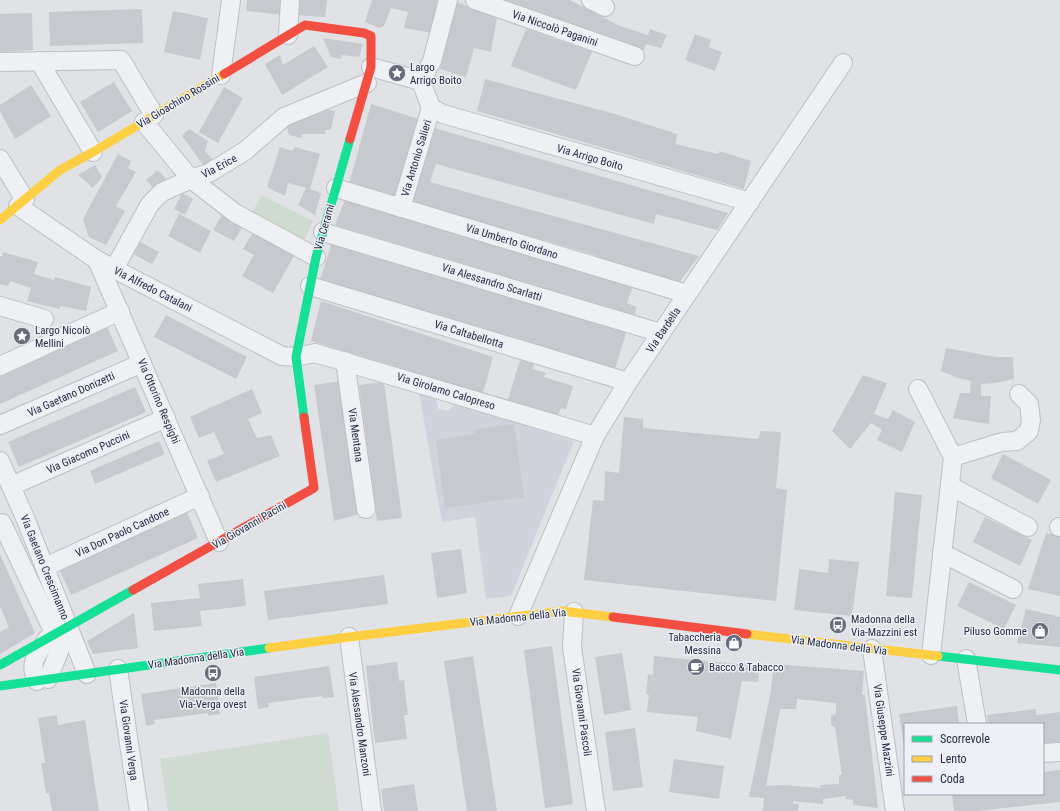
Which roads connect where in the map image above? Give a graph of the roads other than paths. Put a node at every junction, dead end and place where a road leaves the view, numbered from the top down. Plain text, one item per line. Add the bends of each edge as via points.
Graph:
1 (231, 0) edge
2 (290, 0) edge
3 (448, 0) edge
4 (475, 0) edge
5 (288, 35) junction
6 (371, 36) joint
7 (635, 56) dead end
8 (39, 61) junction
9 (0, 62) edge
10 (843, 63) dead end
11 (221, 75) junction
12 (421, 81) junction
13 (362, 85) junction
14 (431, 108) junction
15 (149, 118) junction
16 (93, 152) junction
17 (0, 159) edge
18 (191, 180) junction
19 (336, 188) junction
20 (750, 202) junction
21 (22, 203) junction
22 (401, 208) junction
23 (0, 220) edge
24 (323, 232) junction
25 (316, 256) junction
26 (97, 260) junction
27 (114, 269) junction
28 (310, 286) junction
29 (687, 294) junction
30 (0, 306) edge
31 (120, 311) junction
32 (44, 319) dead end
33 (661, 333) junction
34 (296, 357) junction
35 (345, 361) junction
36 (142, 363) junction
37 (0, 366) edge
38 (628, 382) junction
39 (918, 388) dead end
40 (1019, 394) dead end
41 (166, 418) junction
42 (0, 424) edge
43 (595, 436) junction
44 (953, 456) junction
45 (0, 461) edge
46 (11, 486) junction
47 (950, 486) junction
48 (200, 496) junction
49 (366, 509) dead end
50 (26, 520) junction
51 (1, 524) edge
52 (1028, 527) dead end
53 (219, 542) junction
54 (942, 553) junction
55 (45, 567) junction
56 (1013, 589) dead end
57 (574, 612) junction
58 (518, 616) junction
59 (58, 633) junction
60 (349, 637) junction
61 (872, 649) junction
62 (931, 655) junction
63 (966, 659) junction
64 (0, 665) edge
65 (118, 669) junction
66 (1060, 670) edge
67 (87, 674) junction
68 (43, 680) junction
69 (0, 686) edge
70 (977, 723) edge
71 (1060, 752) edge
72 (1044, 754) edge
73 (897, 769) edge
74 (139, 811) edge
75 (372, 811) edge
76 (596, 811) edge
77 (895, 811) edge

1 - 11 street
2 - 5 street
3 - 12 street via 432,61
4 - 7 street, Via Niccolò Paganini
5 - 6 street, Via Gioachino Rossini via 305,25
5 - 11 street, Via Gioachino Rossini
6 - 13 street, Via Cerami
8 - 9 street
8 - 15 street via 121,60
8 - 16 street
10 - 20 street, Via Bardella
11 - 15 street, Via Gioachino Rossini
12 - 13 street
12 - 14 street
13 - 18 street, Via Erice via 284,117 245,151 209,173
13 - 19 street, Via Cerami
14 - 20 street, Via Arrigo Boito via 443,114
14 - 22 street, Via Antonio Salieri
15 - 16 street, Via Gioachino Rossini
15 - 18 street
16 - 21 street, Via Gioachino Rossini via 60,170
17 - 21 street
18 - 25 street via 236,213
18 - 27 street, Via Erice via 162,192 150,204
19 - 22 street, Via Umberto Giordano
19 - 24 street, Via Cerami
20 - 29 street, Via Bardella
21 - 23 street, Via Gioachino Rossini
21 - 26 street, Via Alfredo Catalani
22 - 29 street, Via Umberto Giordano
24 - 25 street, Via Cerami
24 - 33 street, Via Alessandro Scarlatti
25 - 28 street, Via Cerami
26 - 27 street, Via Alfredo Catalani
26 - 31 street, Via Ottorino Respighi
27 - 34 street, Via Alfredo Catalani via 282,356
28 - 34 street, Via Cerami
28 - 38 street, Via Caltabellotta
29 - 33 street, Via Bardella
30 - 32 street
31 - 36 street, Via Ottorino Respighi
31 - 37 street
33 - 38 street, Via Bardella
34 - 35 street, Via Girolamo Calopreso via 315,353
34 - 53 street, Via Giovanni Pacini via 314,488
35 - 43 street, Via Girolamo Calopreso
35 - 49 street, Via Mentana
36 - 41 street, Via Ottorino Respighi
36 - 42 street, Via Gaetano Donizetti
38 - 43 street, Via Bardella
39 - 44 street
40 - 44 street via 1029,404 1029,431 1017,441 1002,442
41 - 46 street, Via Giacomo Puccini
41 - 48 street, Via Ottorino Respighi
43 - 58 street, Via Bardella
44 - 47 street
45 - 46 street, Via Gaetano Crescimanno
46 - 50 street, Via Gaetano Crescimanno
47 - 52 street
47 - 54 street
48 - 53 street, Via Ottorino Respighi
48 - 55 street, Via Don Paolo Candone
50 - 51 street
50 - 55 street, Via Gaetano Crescimanno
51 - 59 street, Via Gaetano Crescimanno
53 - 59 street, Via Giovanni Pacini
54 - 56 street
54 - 62 street
55 - 59 street, Via Gaetano Crescimanno
57 - 58 street, Via Madonna della Via
57 - 61 street, Via Madonna della Via
57 - 76 street, Via Giovanni Pascoli via 572,647
58 - 60 street, Via Madonna della Via
59 - 64 street, Via Giovanni Pacini
59 - 67 street, Via Gaetano Crescimanno
59 - 68 street via 60,649
60 - 65 street, Via Madonna della Via
60 - 75 street, Via Alessandro Manzoni
61 - 62 street, Via Madonna della Via
61 - 73 street, Via Giuseppe Mazzini
62 - 63 street, Via Madonna della Via
63 - 66 street, Via Madonna della Via
63 - 70 street
65 - 67 street, Via Madonna della Via
65 - 74 street, Via Giovanni Verga
67 - 68 street, Via Madonna della Via
68 - 69 street, Via Madonna della Via
71 - 72 street
73 - 77 street, Via Giuseppe Mazzini

